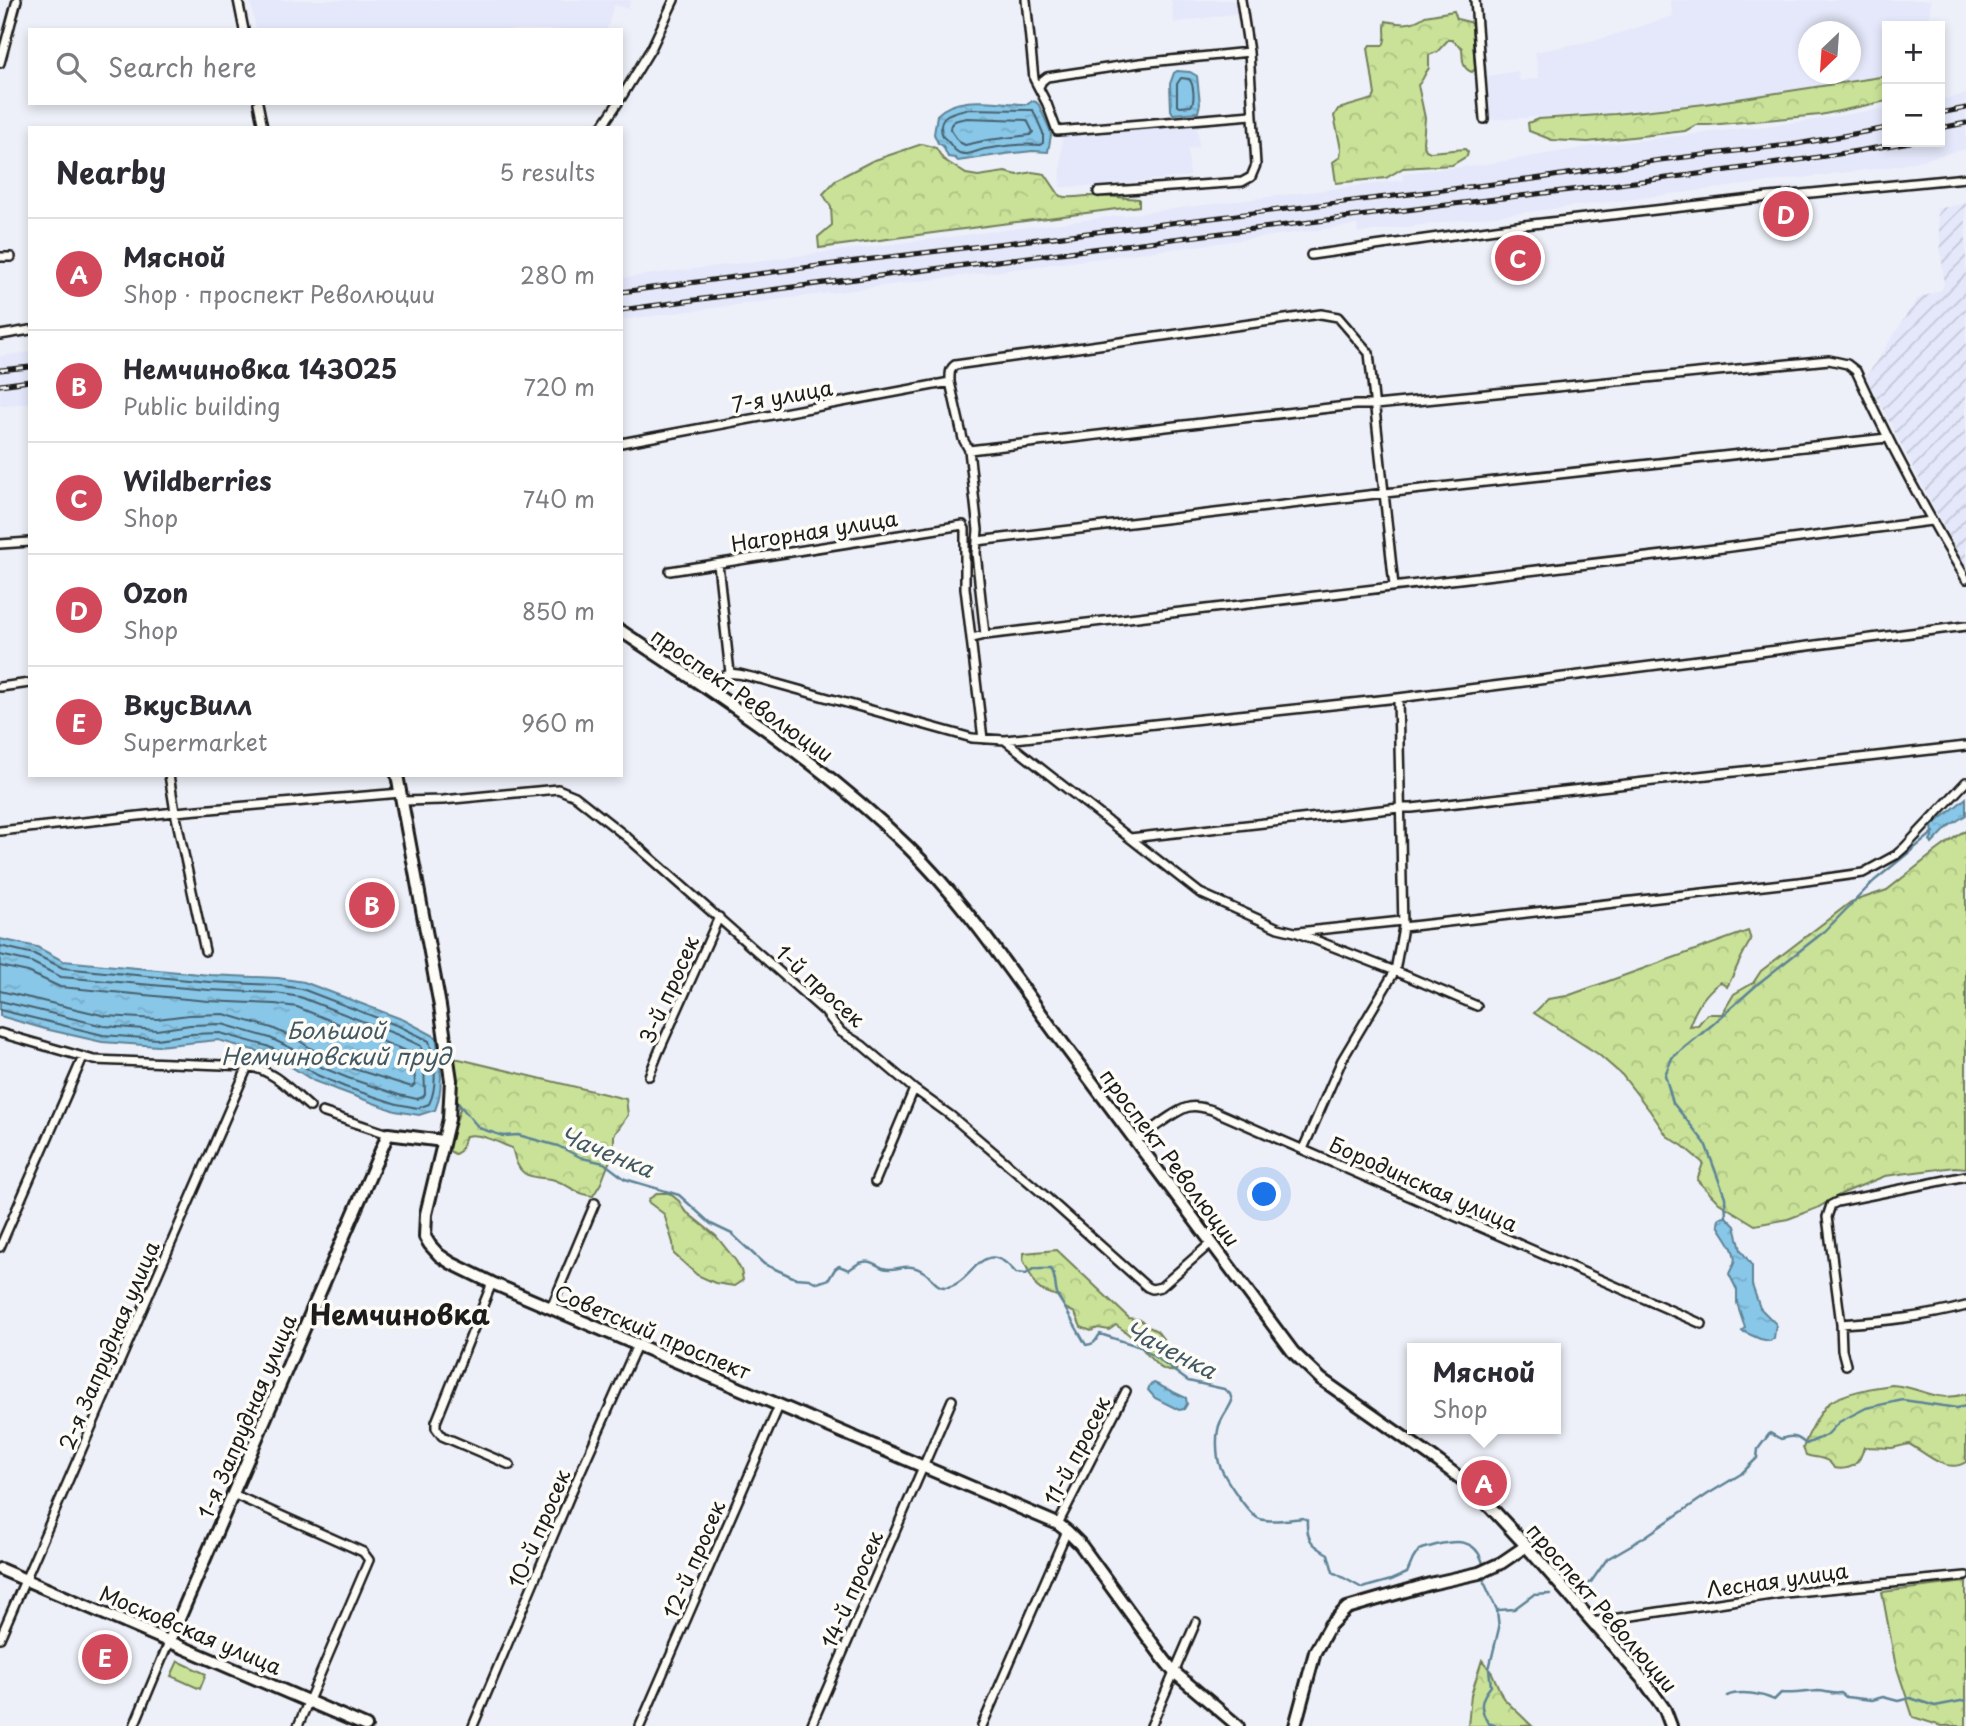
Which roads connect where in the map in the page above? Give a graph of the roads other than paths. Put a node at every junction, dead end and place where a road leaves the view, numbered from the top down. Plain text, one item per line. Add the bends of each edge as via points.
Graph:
1 (17, 0) edge
2 (238, 0) edge
3 (674, 0) edge
4 (1026, 0) edge
5 (1241, 0) edge
6 (1475, 0) edge
7 (244, 28) edge
8 (1249, 52) junction
9 (0, 63) edge
10 (1039, 87) junction
11 (623, 96) edge
12 (258, 105) edge
13 (617, 105) edge
14 (1252, 116) junction
15 (1484, 118) dead end
16 (263, 126) edge
17 (602, 126) edge
18 (1966, 178) edge
19 (1098, 192) dead end
20 (1311, 255) dead end
21 (0, 257) edge
22 (11, 257) dead end
23 (28, 330) edge
24 (0, 335) edge
25 (950, 382) junction
26 (1375, 405) junction
27 (1887, 438) junction
28 (623, 443) edge
29 (969, 450) junction
30 (1385, 493) junction
31 (1931, 521) junction
32 (977, 541) junction
33 (28, 542) edge
34 (0, 544) edge
35 (718, 564) junction
36 (670, 571) dead end
37 (1966, 579) edge
38 (1394, 586) junction
39 (1966, 626) edge
40 (623, 632) edge
41 (985, 635) junction
42 (972, 638) junction
43 (730, 673) junction
44 (28, 684) edge
45 (0, 687) edge
46 (710, 690) junction
47 (1398, 698) junction
48 (983, 739) junction
49 (1005, 740) junction
50 (1966, 746) edge
51 (169, 777) edge
52 (397, 777) edge
53 (1966, 782) edge
54 (401, 797) junction
55 (1399, 808) junction
56 (175, 812) junction
57 (0, 831) edge
58 (1130, 838) junction
59 (719, 917) junction
60 (1402, 924) junction
61 (1295, 932) junction
62 (205, 951) dead end
63 (1395, 971) junction
64 (1477, 1006) dead end
65 (0, 1033) edge
66 (83, 1057) junction
67 (248, 1066) junction
68 (649, 1076) dead end
69 (914, 1089) junction
70 (310, 1107) dead end
71 (322, 1112) dead end
72 (388, 1134) junction
73 (1136, 1141) junction
74 (443, 1142) junction
75 (1303, 1149) junction
76 (1966, 1176) edge
77 (875, 1181) dead end
78 (595, 1203) dead end
79 (1211, 1243) junction
80 (0, 1247) edge
81 (492, 1283) junction
82 (1966, 1306) edge
83 (551, 1308) junction
84 (1702, 1324) dead end
85 (1841, 1324) junction
86 (637, 1345) junction
87 (1846, 1365) dead end
88 (1126, 1391) dead end
89 (952, 1400) dead end
90 (779, 1406) junction
91 (510, 1465) dead end
92 (923, 1466) junction
93 (233, 1494) junction
94 (1062, 1528) junction
95 (1526, 1546) junction
96 (0, 1569) edge
97 (1966, 1576) edge
98 (26, 1579) junction
99 (1196, 1622) dead end
100 (1592, 1622) junction
101 (0, 1638) edge
102 (169, 1642) junction
103 (1174, 1672) junction
104 (309, 1701) junction
105 (134, 1726) edge
106 (298, 1726) edge
107 (366, 1726) edge
108 (473, 1726) edge
109 (640, 1726) edge
110 (811, 1726) edge
111 (982, 1726) edge
112 (1151, 1726) edge
113 (1238, 1726) edge
114 (1295, 1726) edge
115 (1671, 1726) edge

1 - 9 street
2 - 7 street
3 - 11 street
4 - 10 street via 1034,79
5 - 8 street
6 - 15 street
8 - 10 street via 1047,77
8 - 14 street
10 - 14 street via 1057,131
12 - 16 street
13 - 17 street
14 - 19 street via 1255,172 1242,182
18 - 20 street via 1524,225
21 - 22 street
23 - 24 street
25 - 26 street via 955,365 1321,314 1338,317 1369,353
25 - 28 street, 7-я улица
25 - 29 street
26 - 27 street via 1829,360 1856,371
26 - 29 street
26 - 30 street
27 - 30 street
27 - 31 street
29 - 32 street
30 - 32 street
30 - 38 street
31 - 37 street
31 - 38 street
32 - 41 street
33 - 34 street
35 - 36 street, Нагорная улица
35 - 42 street, Нагорная улица via 963,525
35 - 43 street
38 - 41 street
39 - 47 street
40 - 46 street, проспект Революции
41 - 42 street
42 - 48 street
43 - 46 street
43 - 48 street
44 - 45 street
46 - 73 street, проспект Революции via 799,752 931,870
47 - 49 street
47 - 55 street
48 - 49 street
49 - 58 street
50 - 55 street
51 - 56 street
52 - 54 street, Советский проспект
53 - 60 street via 1904,848 1863,873
54 - 56 street, 1-й просек
54 - 59 street, 1-й просек via 443,800 558,789 567,792
54 - 74 street, Советский проспект via 451,1080
55 - 58 street
55 - 60 street
56 - 57 street, 1-й просек
56 - 62 street
58 - 61 street via 1200,893
59 - 68 street, 3-й просек
59 - 69 street, 1-й просек via 825,1012 841,1032
60 - 61 street
60 - 63 street
61 - 63 street
63 - 64 street
63 - 75 street via 1342,1060
65 - 66 street
66 - 67 street
66 - 80 street
67 - 70 street via 269,1073
67 - 98 street, 2-я Запрудная улица
69 - 77 street
69 - 79 street, 1-й просек via 1152,1289 1161,1287
71 - 72 street
72 - 74 street
72 - 93 street, 1-я Запрудная улица
73 - 75 street, Бородинская улица via 1181,1110 1201,1107
73 - 79 street, проспект Революции
74 - 81 street, Советский проспект via 425,1237 445,1259
75 - 84 street, Бородинская улица
76 - 85 street via 1831,1205 1828,1217
78 - 83 street
79 - 95 street, проспект Революции via 1293,1352 1321,1379 1464,1481
81 - 83 street, Советский проспект
81 - 91 street via 436,1428 442,1436
82 - 85 street via 1896,1320
83 - 86 street, Советский проспект
85 - 87 street
86 - 90 street, Советский проспект
86 - 108 street, 10-й просек
88 - 94 street, 11-й просек
89 - 92 street, 14-й просек
90 - 92 street, Советский проспект
90 - 109 street, 12-й просек
92 - 94 street, Советский проспект
92 - 110 street, 14-й просек
93 - 102 street, 1-я Запрудная улица
93 - 104 street via 363,1552 369,1560
94 - 103 street, Советский проспект via 1080,1544
94 - 111 street, 11-й просек
95 - 100 street, проспект Революции
95 - 114 street via 1479,1573 1364,1602 1338,1615 1315,1652
96 - 98 street, Московская улица
97 - 100 street, Лесная улица via 1785,1593
98 - 101 street, 2-я Запрудная улица
98 - 102 street, Московская улица
99 - 103 street
100 - 115 street, проспект Революции via 1657,1698
102 - 104 street, Московская улица
102 - 105 street, 1-я Запрудная улица
103 - 112 street
103 - 113 street, Советский проспект
104 - 106 street
104 - 107 street, Московская улица

